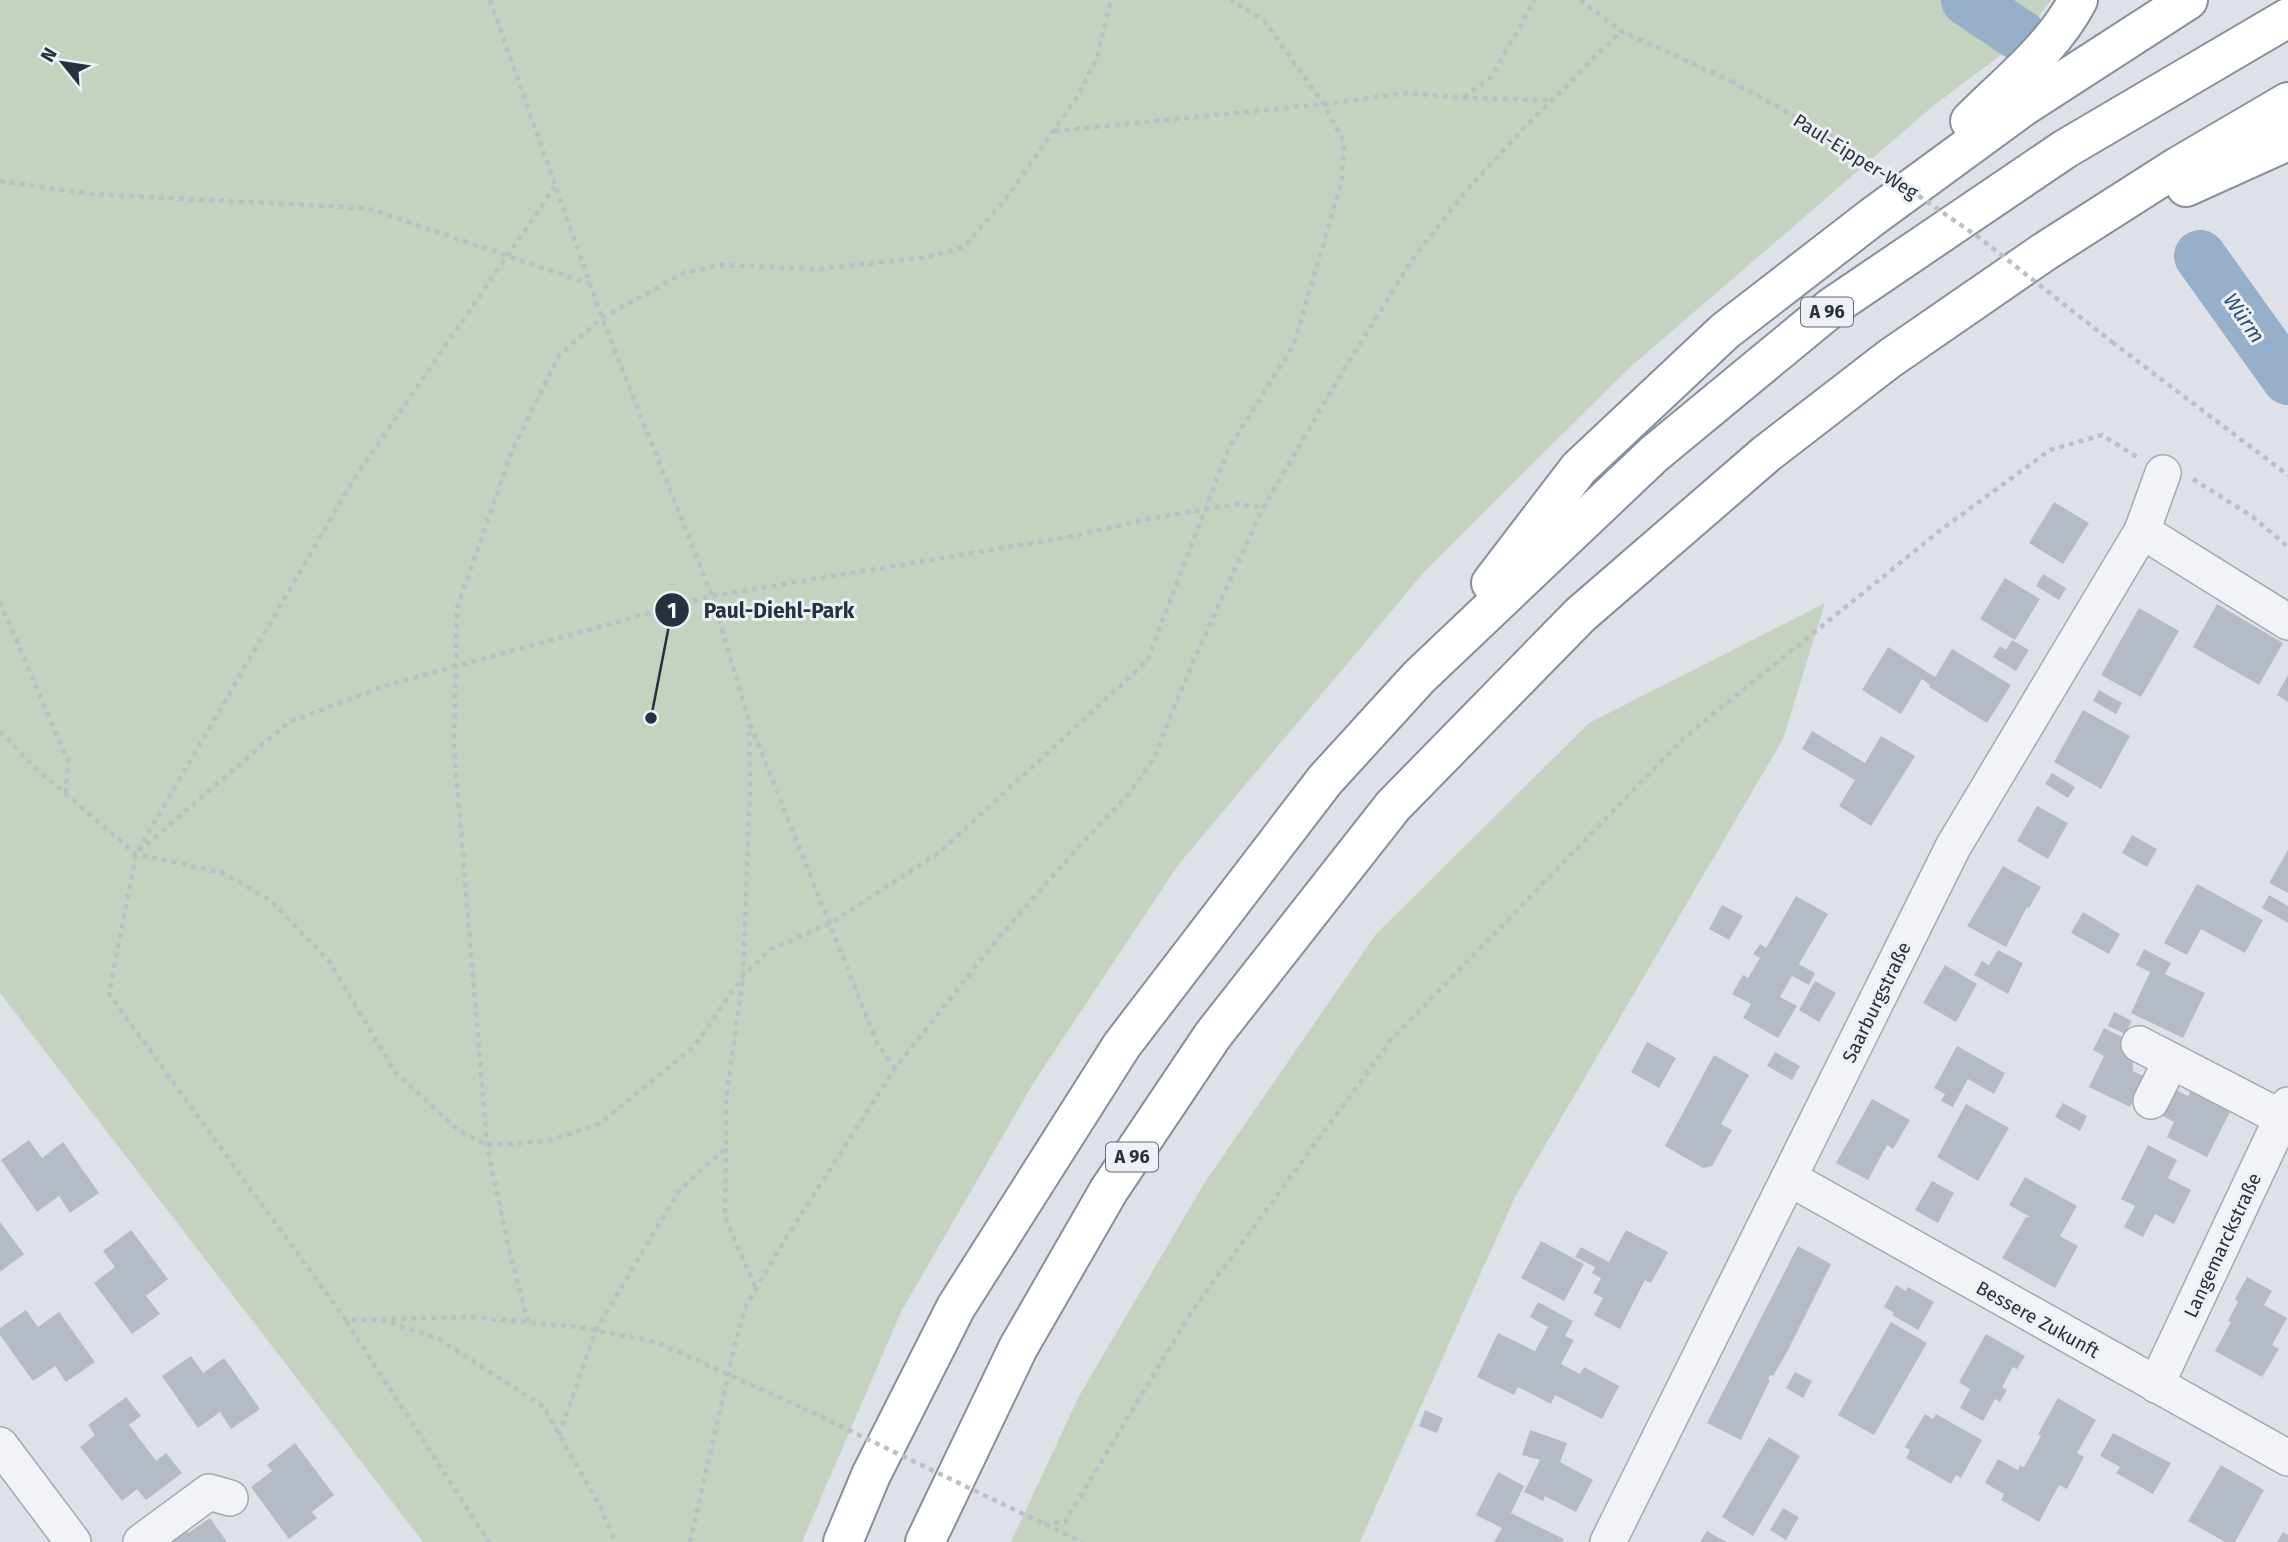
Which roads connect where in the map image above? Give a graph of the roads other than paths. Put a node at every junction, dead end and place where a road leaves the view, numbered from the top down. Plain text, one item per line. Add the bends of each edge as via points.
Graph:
1 (2078, 0) edge
2 (2188, 0) edge
3 (2288, 18) edge
4 (2288, 102) edge
5 (2288, 141) edge
6 (1871, 218) junction
7 (2044, 252) junction
8 (2163, 473) road end
9 (2142, 531) junction
10 (2288, 622) edge
11 (1419, 677) junction
12 (2139, 1044) dead end
13 (2171, 1061) junction
14 (2151, 1101) dead end
15 (2285, 1112) edge
16 (1789, 1178) junction
17 (2156, 1385) junction
18 (0, 1445) edge
19 (2288, 1458) edge
20 (230, 1498) dead end
21 (73, 1542) edge
22 (141, 1542) edge
23 (843, 1542) edge
24 (925, 1542) edge
25 (1608, 1542) edge

1 - 6 highway via 2042,50
2 - 6 highway via 2024,106
3 - 11 highway, A 96 via 2065,149 1832,307 1654,454
4 - 7 highway, A 96
5 - 7 highway
6 - 11 highway via 1725,331 1579,468
7 - 24 highway, A 96 via 1889,359 1766,454 1580,615 1393,807 1213,1035 1109,1190 1018,1348
8 - 9 street, Saarburgstraße
9 - 10 street
9 - 16 street, Saarburgstraße via 1953,847
11 - 23 highway, A 96 via 1325,780 1122,1045 957,1307 871,1475
12 - 13 street
13 - 14 street
13 - 15 street
15 - 17 street, Langemarckstraße
16 - 17 street, Bessere Zukunft
16 - 25 street, Saarburgstraße
17 - 19 street, Bessere Zukunft
18 - 21 street
20 - 22 street via 209,1492

